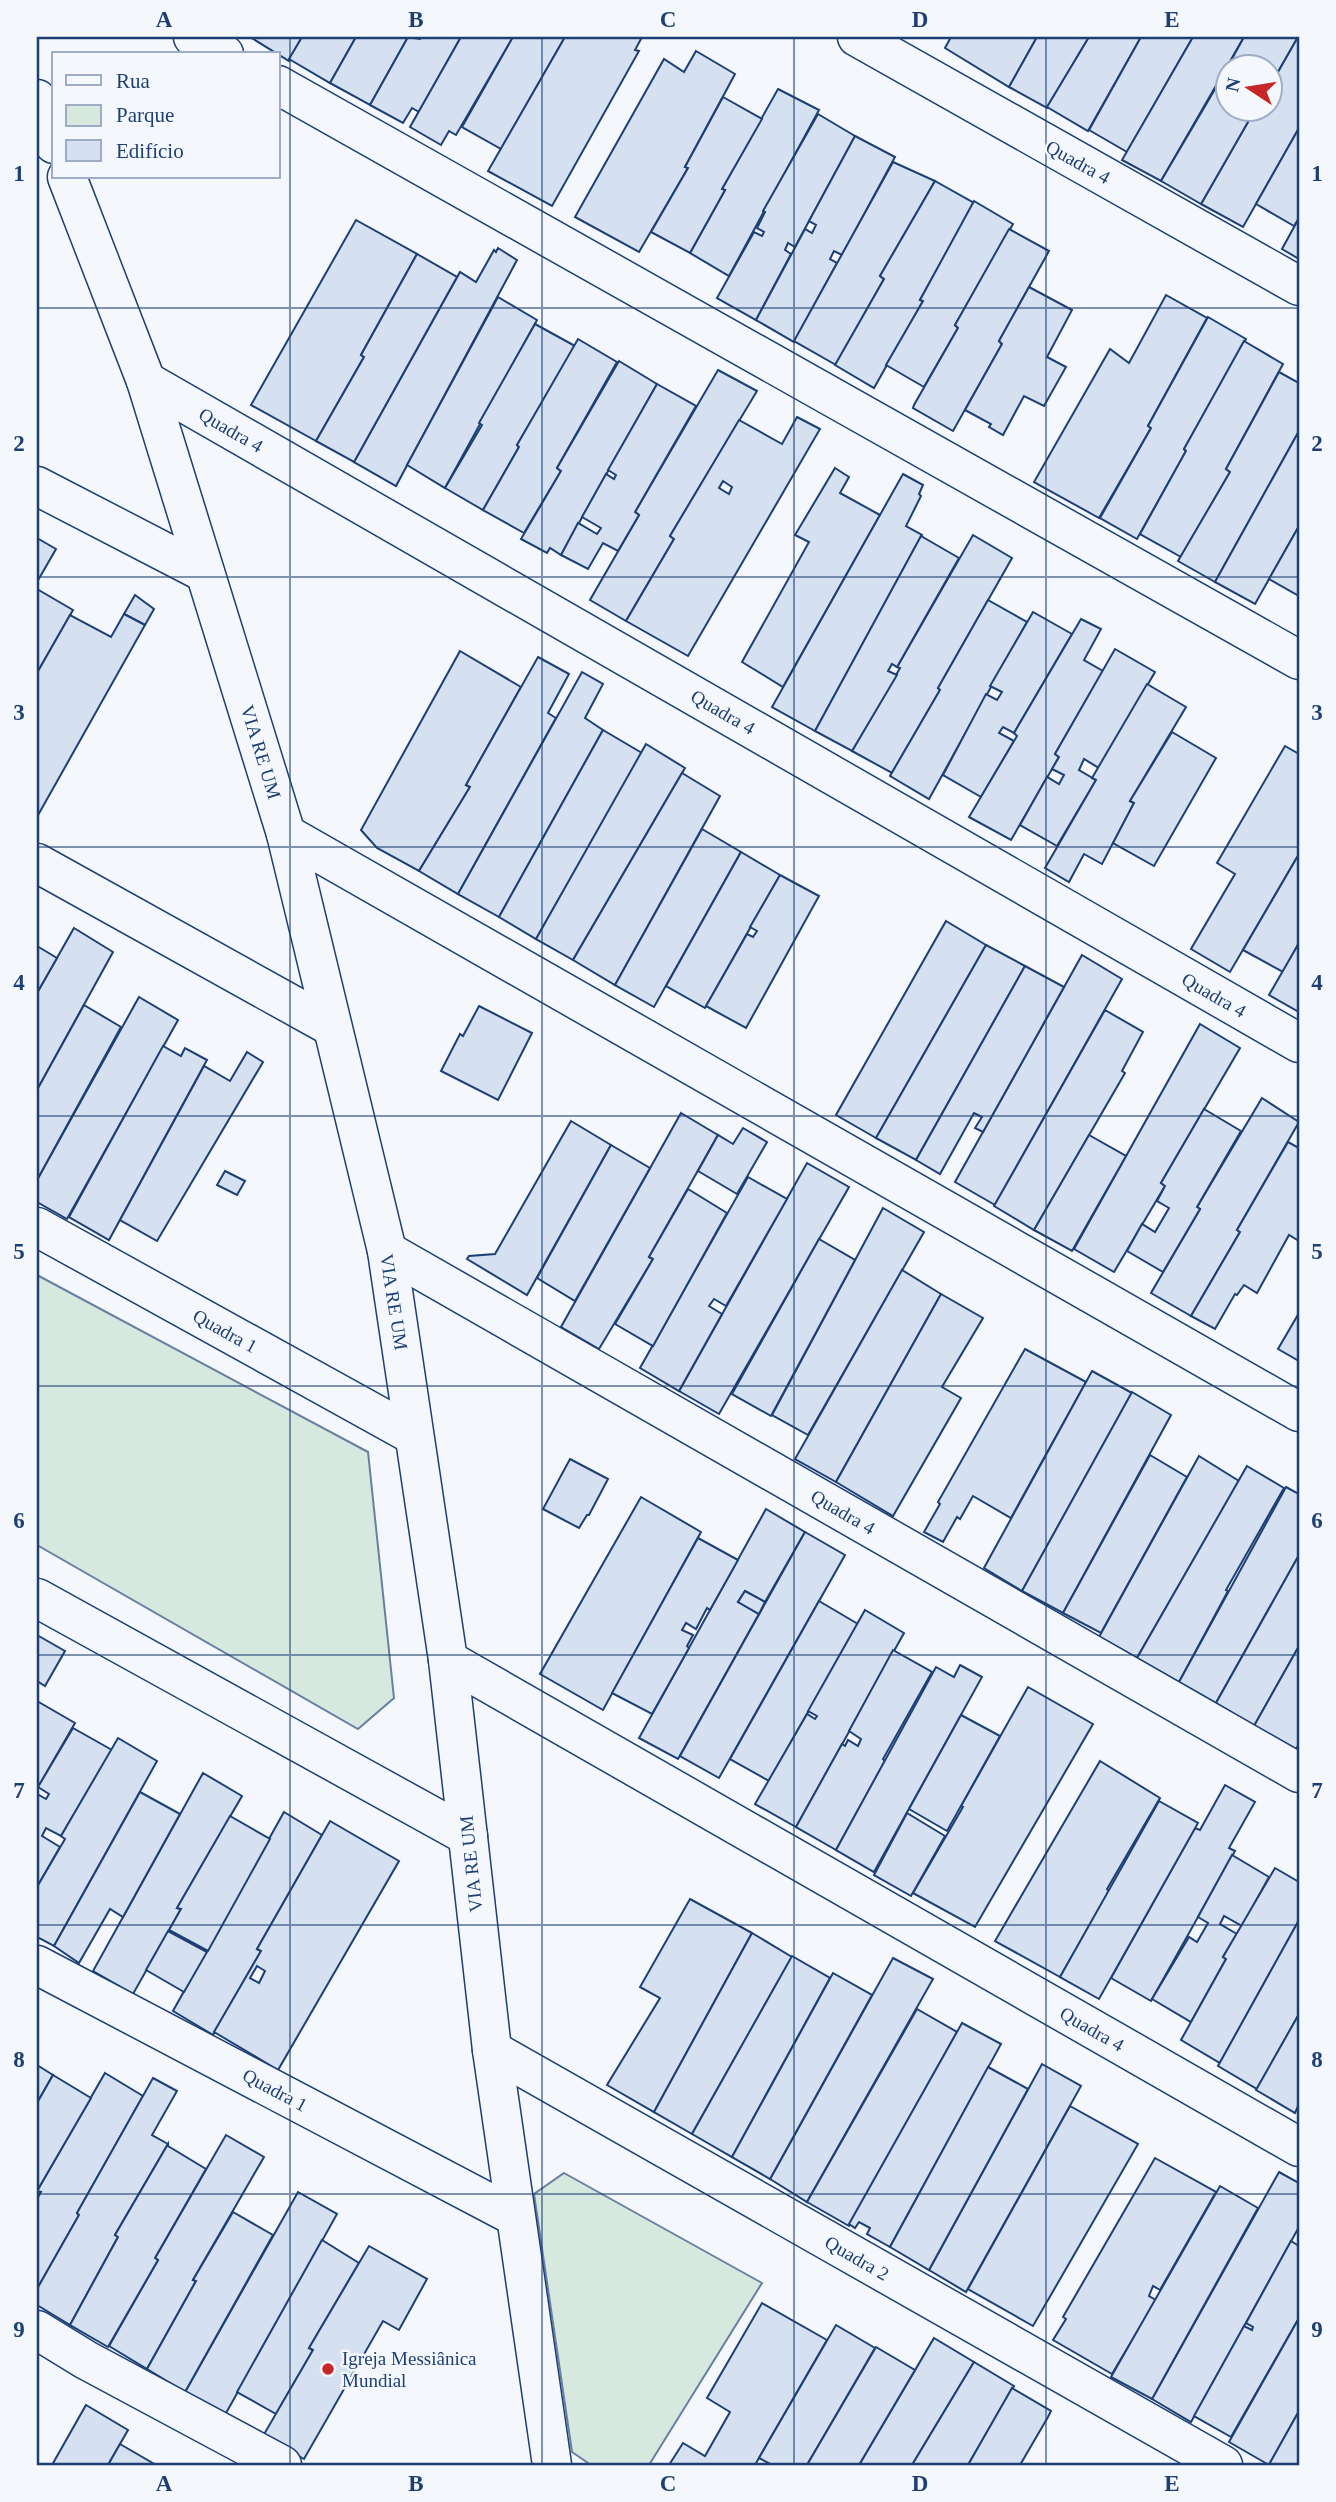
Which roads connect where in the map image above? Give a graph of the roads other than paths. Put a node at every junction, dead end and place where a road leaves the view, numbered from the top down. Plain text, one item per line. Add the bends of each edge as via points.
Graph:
1 (193, 37) edge
2 (858, 37) edge
3 (220, 52) edge
4 (280, 86) edge
5 (37, 99) edge
6 (52, 139) edge
7 (67, 178) edge
8 (1299, 286) edge
9 (146, 381) junction
10 (37, 486) edge
11 (205, 573) junction
12 (1299, 660) edge
13 (286, 834) junction
14 (37, 863) edge
15 (332, 1027) junction
16 (1299, 1043) edge
17 (37, 1227) edge
18 (387, 1251) junction
19 (1299, 1412) edge
20 (414, 1435) junction
21 (37, 1598) edge
22 (448, 1660) junction
23 (1299, 1773) edge
24 (468, 1836) junction
25 (37, 1965) edge
26 (492, 2050) junction
27 (1299, 2147) edge
28 (514, 2216) junction
29 (37, 2330) edge
30 (556, 2463) edge
31 (282, 2465) edge
32 (1223, 2465) edge

1 - 3 street
2 - 8 street, Quadra 4
4 - 12 street
5 - 6 street
7 - 9 street, VIA RE UM
9 - 11 street, VIA RE UM
9 - 16 street, Quadra 4
10 - 11 street
11 - 13 street, VIA RE UM
13 - 15 street, VIA RE UM
13 - 19 street
14 - 15 street
15 - 18 street, VIA RE UM
17 - 20 street, Quadra 1
18 - 20 street, VIA RE UM
18 - 23 street, Quadra 4
20 - 22 street, VIA RE UM
21 - 24 street
22 - 24 street, VIA RE UM
22 - 27 street, Quadra 4
24 - 26 street, VIA RE UM
25 - 28 street, Quadra 1
26 - 28 street, VIA RE UM
26 - 32 street, Quadra 2
28 - 30 street, VIA RE UM
29 - 31 street

